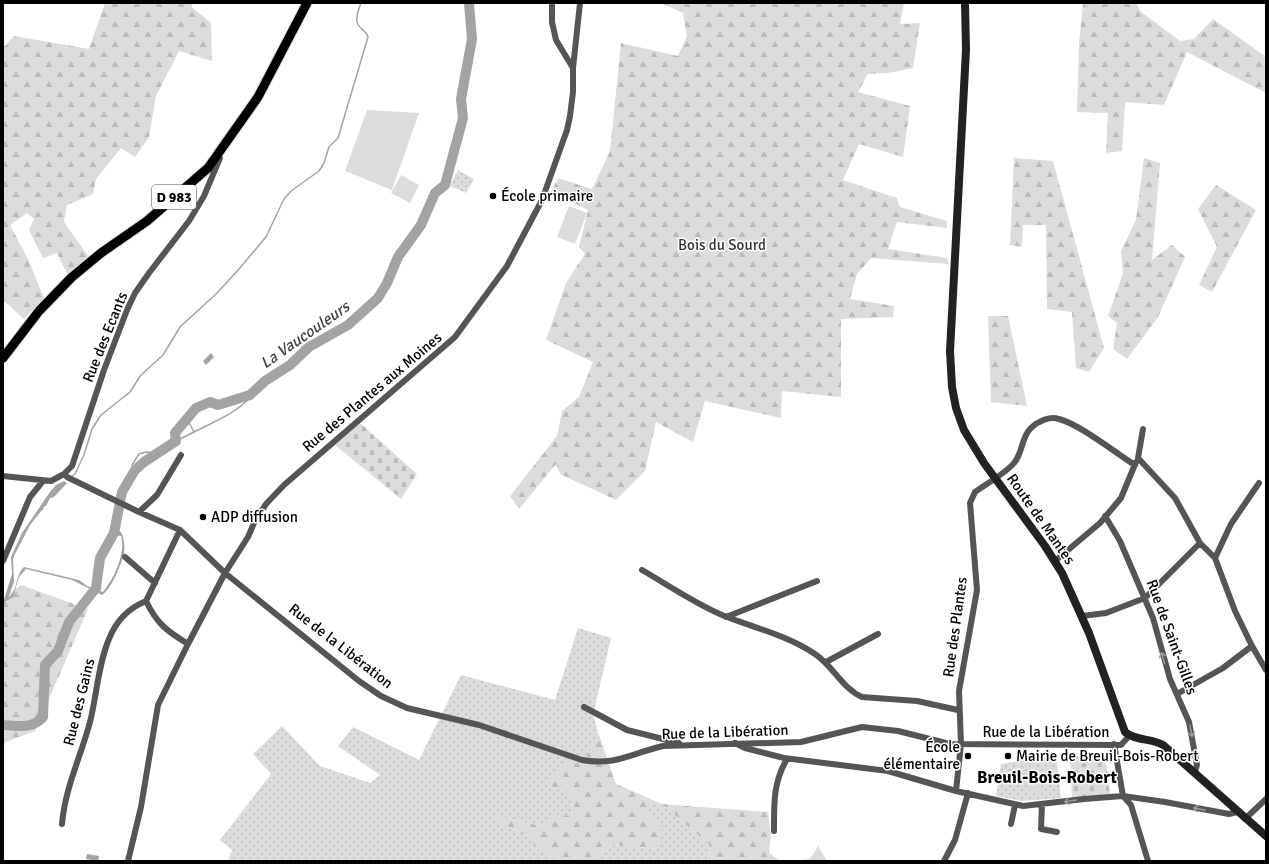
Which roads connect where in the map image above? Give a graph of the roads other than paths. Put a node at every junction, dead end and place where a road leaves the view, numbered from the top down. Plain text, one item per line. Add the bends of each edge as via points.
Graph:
1 (307, 3) edge
2 (552, 3) edge
3 (580, 3) edge
4 (964, 3) edge
5 (573, 68) junction
6 (217, 155) junction
7 (3, 358) edge
8 (1143, 429) dead end
9 (181, 455) dead end
10 (1138, 458) junction
11 (1135, 465) junction
12 (3, 476) edge
13 (68, 477) junction
14 (995, 477) junction
15 (43, 481) junction
16 (1258, 483) dead end
17 (139, 512) junction
18 (1105, 516) junction
19 (180, 530) junction
20 (1200, 543) junction
21 (125, 557) dead end
22 (1216, 558) junction
23 (3, 561) edge
24 (1055, 561) junction
25 (642, 570) dead end
26 (226, 573) junction
27 (816, 581) dead end
28 (156, 583) junction
29 (1145, 598) junction
30 (146, 601) junction
31 (1082, 616) junction
32 (726, 617) junction
33 (878, 634) dead end
34 (188, 644) junction
35 (1252, 646) junction
36 (826, 662) junction
37 (1266, 670) edge
38 (1178, 694) junction
39 (584, 707) dead end
40 (958, 710) junction
41 (1130, 735) junction
42 (733, 743) junction
43 (960, 744) junction
44 (1114, 744) junction
45 (686, 745) junction
46 (787, 759) junction
47 (1195, 771) junction
48 (956, 791) junction
49 (968, 793) junction
50 (1123, 796) junction
51 (1266, 799) edge
52 (1015, 804) junction
53 (1042, 804) junction
54 (1237, 812) junction
55 (1247, 821) junction
56 (62, 824) dead end
57 (1011, 824) dead end
58 (774, 831) dead end
59 (1057, 832) dead end
60 (1266, 836) edge
61 (128, 861) edge
62 (944, 861) edge
63 (1148, 861) edge

1 - 6 main road, D 983 via 258,97
2 - 5 street via 552,22 556,40
3 - 5 street, Rue des Plantes aux Moines
4 - 14 main road, Route de Mantes via 965,66 950,351 951,379 954,400 967,435
5 - 26 street, Rue des Plantes aux Moines via 573,92 567,130 542,200 507,266 456,337 284,485 262,510
6 - 7 main road, D 983 via 208,168 147,221 67,282 39,311
6 - 13 street, Rue des Ecants via 220,158 204,196 189,221 135,293 127,310
8 - 10 street
9 - 17 street via 157,495
10 - 11 street
10 - 20 street via 1175,498
11 - 14 street, Rue des Plantes via 1087,433 1058,418 1039,422 1030,428 1018,458
11 - 18 street via 1121,498
12 - 15 street
13 - 15 street
13 - 17 street, Rue de la Libération
14 - 24 main road, Route de Mantes
14 - 40 street, Rue des Plantes via 975,492 970,503 977,590
15 - 23 street via 30,497
16 - 22 street via 1231,524
17 - 19 street, Rue de la Libération
18 - 24 street
18 - 29 street, Rue de Saint-Gilles via 1120,541
19 - 26 street, Rue de la Libération
19 - 28 street
20 - 22 street
20 - 29 street
21 - 28 street
22 - 35 street via 1227,593
24 - 31 main road, Route de Mantes
25 - 32 street
26 - 34 street, Rue des Plantes aux Moines
26 - 45 street, Rue de la Libération via 359,681 381,696 407,708 479,725 597,763 613,762 663,746
27 - 32 street
28 - 30 street
29 - 31 street via 1106,613
38 -> 29 street, Rue de Saint-Gilles via 1166,668
30 - 34 street via 156,620 171,634
30 - 56 street, Rue des Gains via 133,606 109,638 90,722 64,806
31 - 41 main road, Route de Mantes via 1121,726
32 - 36 street via 784,637
33 - 36 street
34 - 61 street, Rue des Plantes aux Moines via 158,705 142,800
35 - 37 street
35 - 38 street via 1223,668
36 - 40 street via 856,695 917,701
38 -> 47 street, Rue de Saint-Gilles via 1192,734 1197,765
39 - 45 street via 627,730
40 - 43 street, Rue des Plantes
41 - 44 street, Rue de la Libération via 1121,745
41 - 47 main road via 1164,745
42 - 43 street, Rue de la Libération via 801,742 862,727 898,731
42 - 45 street, Rue de la Libération
42 - 46 street
43 - 44 street, Rue de la Libération
43 - 48 street, Rue des Plantes
44 - 50 street
46 - 48 street via 888,771
46 - 58 street via 776,787
47 - 54 main road
48 - 49 street
49 - 52 street
49 - 62 street via 955,840
50 -> 53 street
54 -> 50 street via 1229,814
50 - 63 street via 1131,805
51 - 55 street
52 - 53 street
52 - 57 street
53 - 59 street via 1041,828
54 - 55 main road
55 - 60 main road

